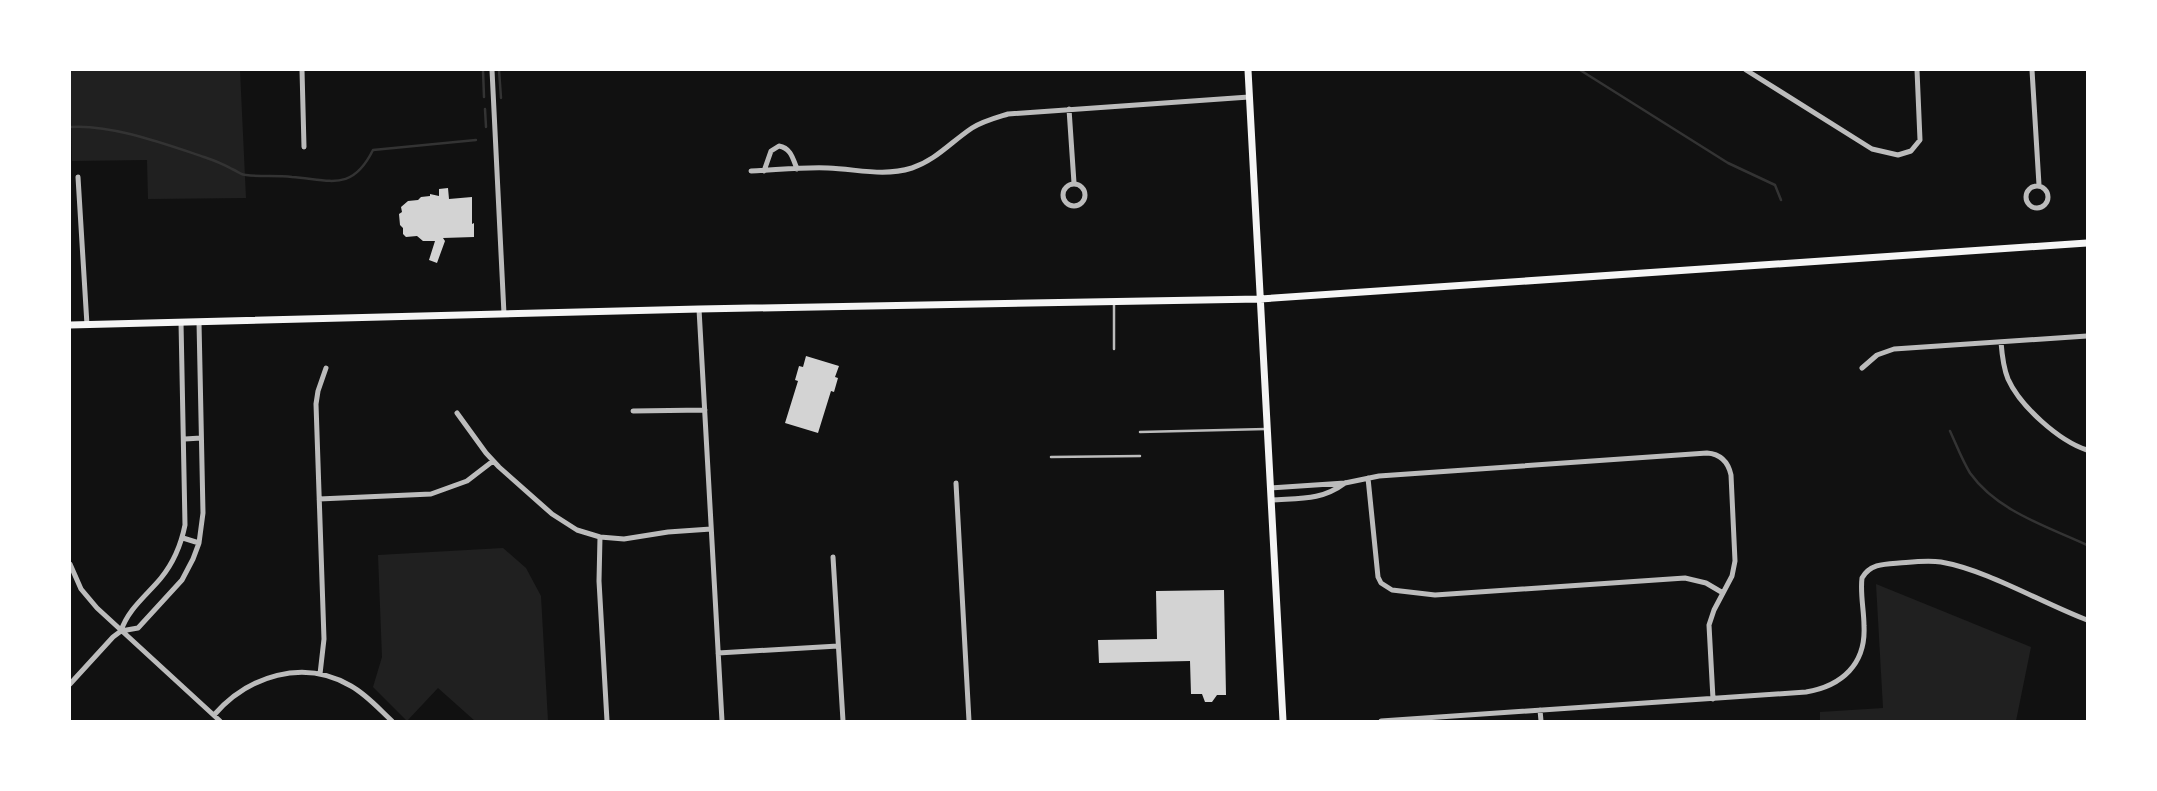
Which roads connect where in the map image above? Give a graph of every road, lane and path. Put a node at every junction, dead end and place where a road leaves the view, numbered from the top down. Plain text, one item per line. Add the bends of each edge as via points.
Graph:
1 (302, 70) edge
2 (492, 70) edge
3 (1248, 70) edge
4 (1746, 70) edge
5 (1917, 70) edge
6 (2032, 70) edge
7 (1249, 97) junction
8 (1069, 110) junction
9 (304, 147) dead end
10 (797, 169) junction
11 (751, 171) dead end
12 (764, 171) junction
13 (78, 177) dead end
14 (1074, 184) junction
15 (2039, 185) junction
16 (2087, 243) edge
17 (1260, 299) junction
18 (1114, 302) junction
19 (699, 309) junction
20 (504, 314) junction
21 (181, 322) junction
22 (199, 322) junction
23 (70, 325) edge
24 (87, 325) junction
25 (2087, 336) edge
26 (2001, 342) junction
27 (1114, 349) dead end
28 (326, 368) dead end
29 (1862, 368) dead end
30 (705, 410) junction
31 (633, 411) dead end
32 (457, 413) dead end
33 (1267, 429) junction
34 (1140, 432) dead end
35 (202, 438) junction
36 (184, 439) junction
37 (2087, 450) edge
38 (1140, 456) dead end
39 (1052, 457) dead end
40 (493, 461) junction
41 (1368, 478) junction
42 (956, 482) dead end
43 (1345, 483) junction
44 (1270, 488) junction
45 (320, 499) junction
46 (1271, 500) junction
47 (711, 529) junction
48 (600, 537) junction
49 (182, 538) junction
50 (199, 542) junction
51 (833, 557) dead end
52 (70, 564) edge
53 (1723, 593) junction
54 (2087, 620) edge
55 (122, 631) junction
56 (838, 646) junction
57 (718, 653) junction
58 (320, 674) junction
59 (70, 684) edge
60 (1713, 699) junction
61 (1540, 710) junction
62 (214, 715) junction
63 (220, 721) edge
64 (392, 721) edge
65 (607, 721) edge
66 (722, 721) edge
67 (842, 721) edge
68 (969, 721) edge
69 (1283, 721) edge
70 (1381, 721) edge
71 (1541, 721) edge

1 - 9 street
2 - 20 street
3 - 7 main road
4 - 5 street via 1872,149 1898,155 1911,152 1920,140
6 - 15 street
7 - 8 street
7 - 17 main road
8 - 10 street via 1023,112 995,118 973,128 925,163 900,171
8 - 14 street
10 - 12 street
10 - 12 street via 788,150 779,146 772,151
11 - 12 street
13 - 24 street
14 - 14 street via 1063,192 1066,202 1072,206 1082,202 1085,196 1081,186
15 - 15 street via 2029,188 2026,194 2026,201 2034,208 2044,206 2049,197
16 - 17 main road
17 - 18 main road
17 - 33 main road
18 - 19 main road
18 - 27 lane
19 - 20 main road
19 - 30 street
20 - 22 main road
21 - 22 main road
21 - 24 main road
21 - 36 street
22 - 35 street
23 - 24 main road
25 - 26 street
26 - 29 street via 1894,349 1877,355
26 - 37 street via 2005,372 2021,400 2058,434
28 - 45 street via 316,404
30 - 31 street
30 - 47 street
32 - 40 street
33 - 34 lane
33 - 44 main road
35 - 36 street
35 - 50 street via 203,513
36 - 49 street via 186,510
38 - 39 lane
40 - 45 street via 467,481 431,494
40 - 48 street via 563,522
41 - 43 street
41 - 53 street via 1378,577 1392,590 1435,595 1685,578 1706,583
41 - 53 street via 1707,453 1719,456 1731,475 1735,561
42 - 68 street
43 - 44 street
43 - 46 street via 1322,496
44 - 46 main road
45 - 58 street via 324,639
46 - 69 main road
47 - 48 street via 630,539
47 - 57 street
48 - 65 street via 599,580
49 - 50 street
49 - 55 street via 173,562 126,617
50 - 55 street via 188,570 164,600 138,628
51 - 56 street
52 - 55 street via 81,589
53 - 60 street via 1710,625
54 - 60 street via 1950,564 1926,561 1877,565 1862,578 1863,645 1856,662 1844,677 1828,687 1806,692
55 - 59 street
55 - 62 street
56 - 57 street
56 - 67 street
57 - 66 street
58 - 62 street via 295,672 262,679 233,695
58 - 64 street via 356,689
60 - 61 street
61 - 70 street
61 - 71 street
62 - 63 street

